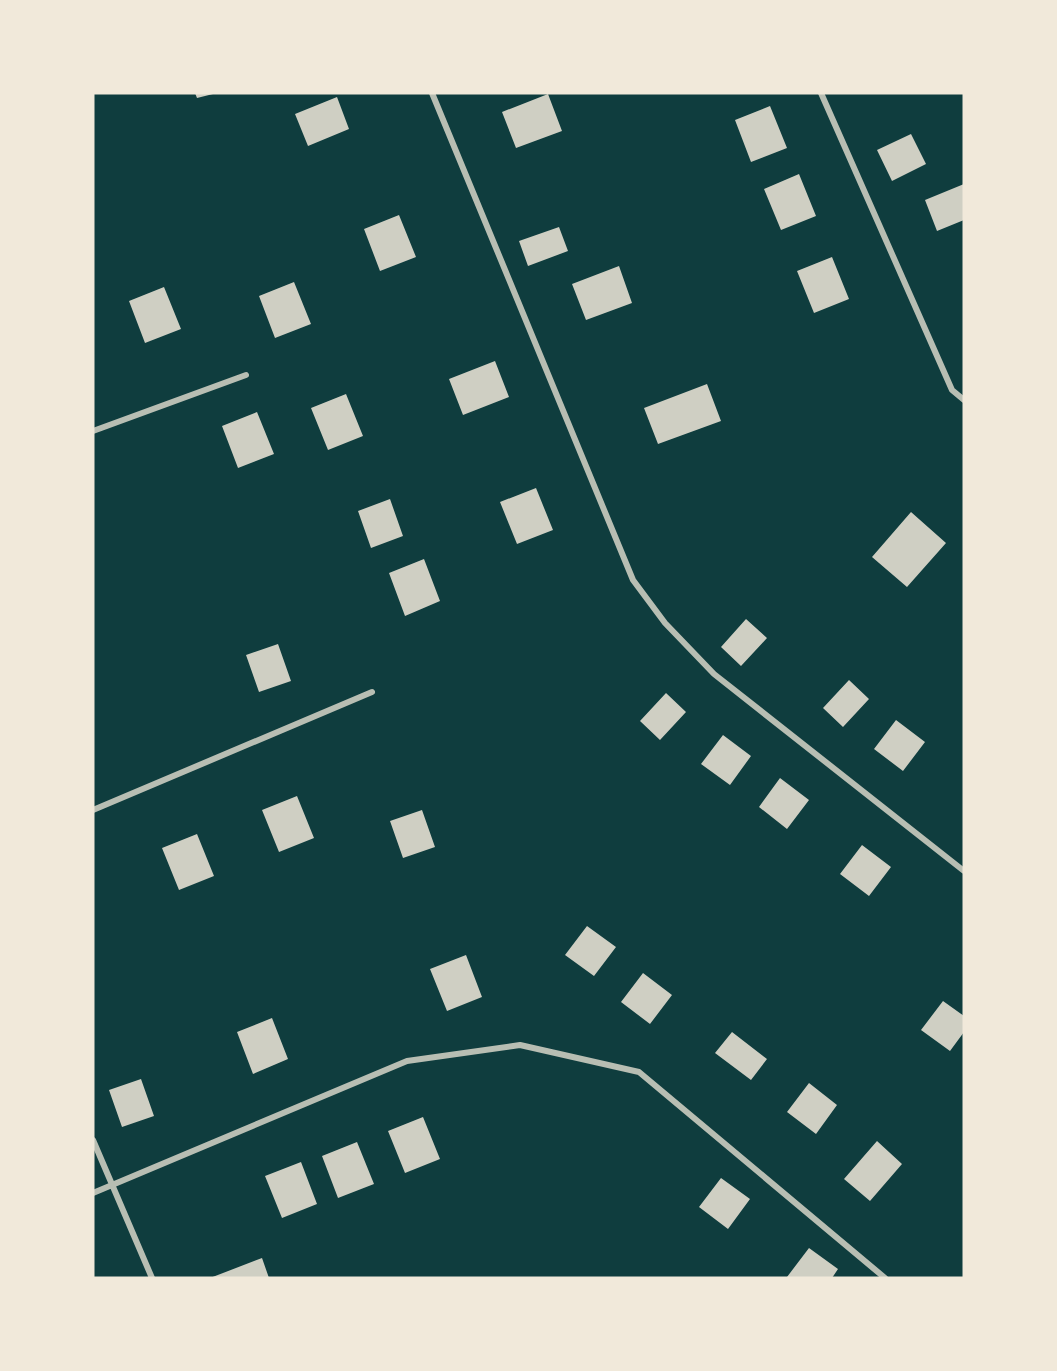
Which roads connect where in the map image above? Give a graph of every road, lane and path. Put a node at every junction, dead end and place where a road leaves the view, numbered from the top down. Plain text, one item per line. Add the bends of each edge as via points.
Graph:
1 (432, 93) edge
2 (821, 93) edge
3 (246, 375) dead end
4 (964, 400) edge
5 (93, 431) edge
6 (372, 692) dead end
7 (93, 810) edge
8 (964, 871) edge
9 (93, 1140) edge
10 (111, 1186) junction
11 (93, 1193) edge
12 (152, 1278) edge
13 (885, 1278) edge

1 - 8 street via 633,580 665,623 714,674
2 - 4 street via 952,390
3 - 5 street
6 - 7 street
9 - 10 street
10 - 11 street
10 - 12 street
10 - 13 street via 407,1062 520,1045 639,1072

